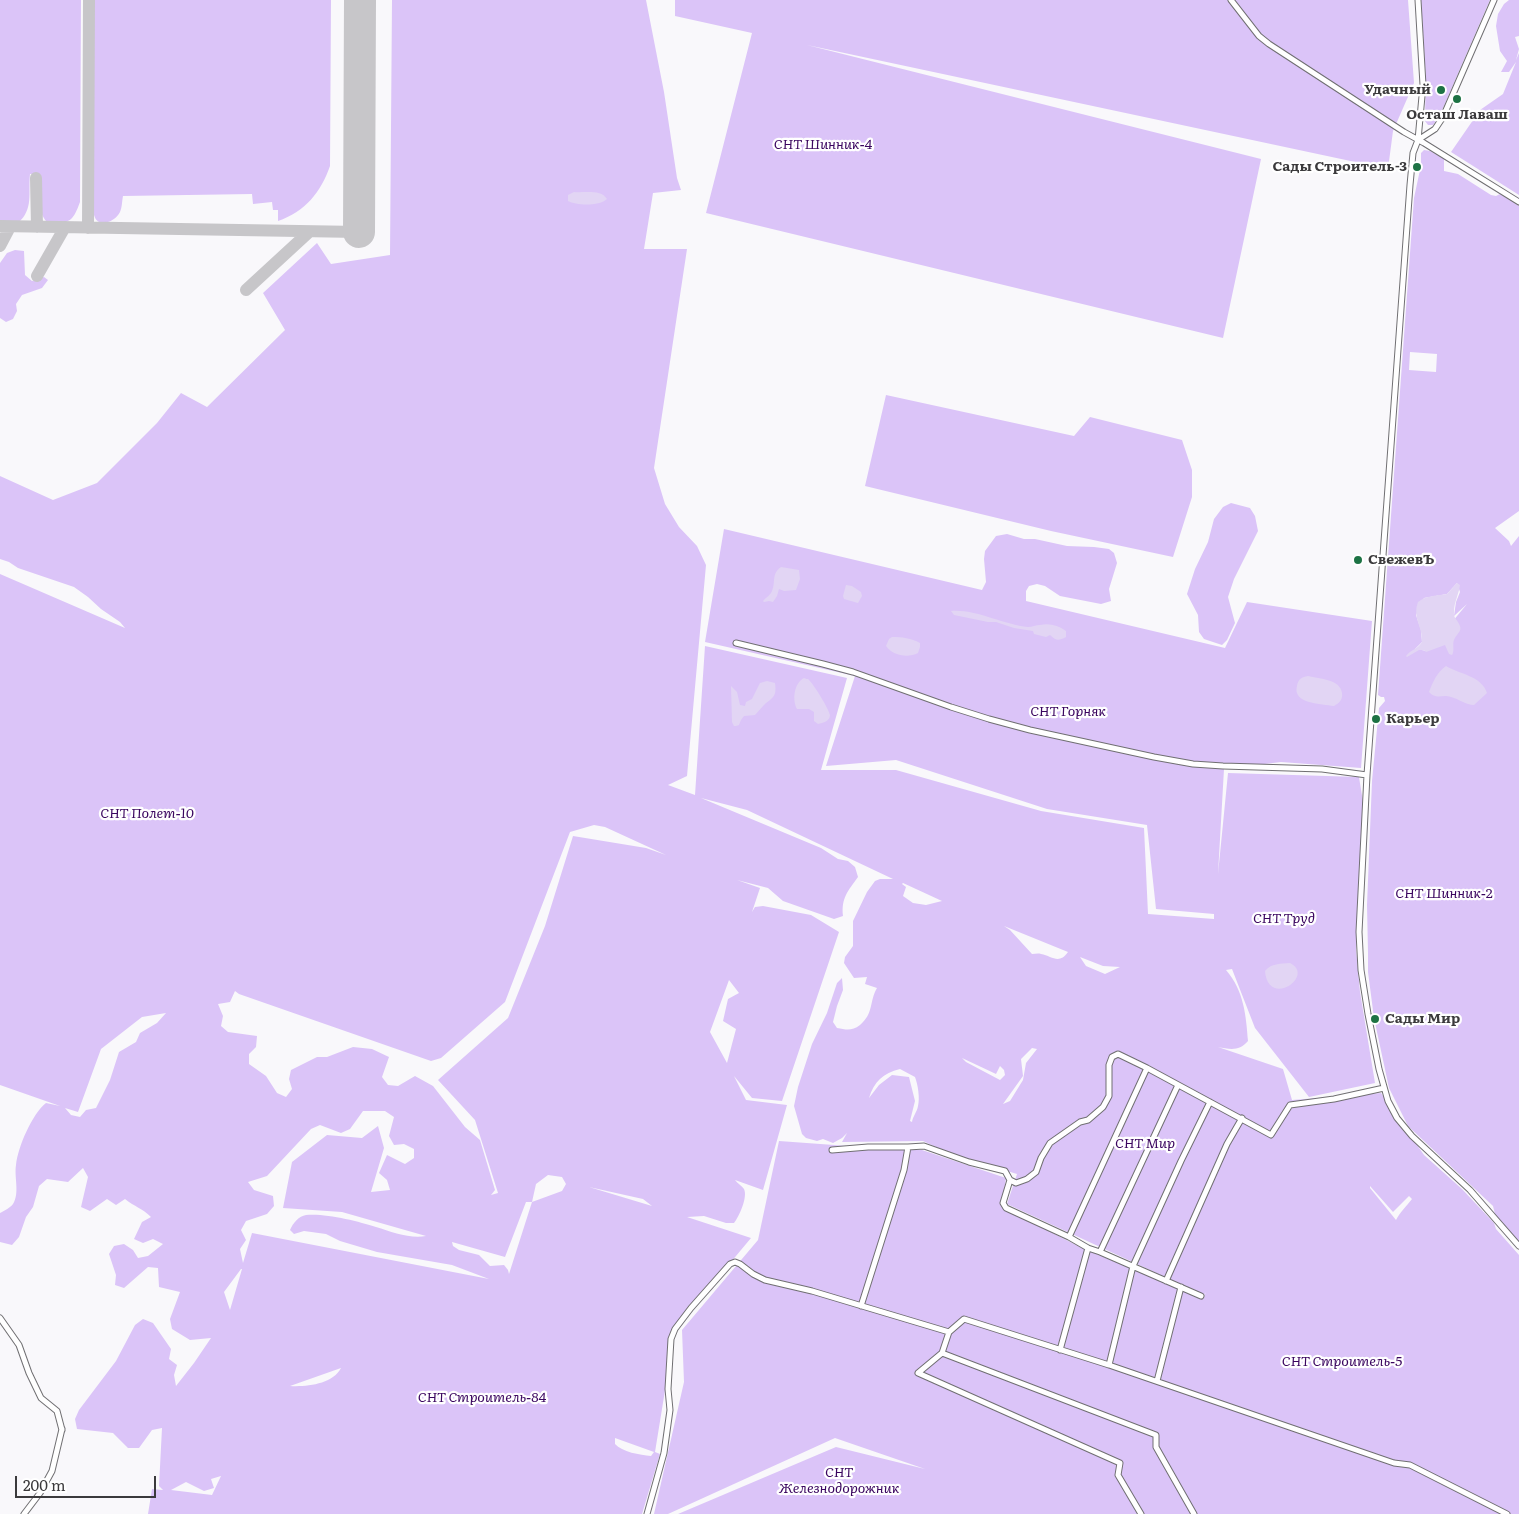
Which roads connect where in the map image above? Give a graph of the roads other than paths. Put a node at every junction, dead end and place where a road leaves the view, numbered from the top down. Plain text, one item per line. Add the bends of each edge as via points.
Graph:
1 (1231, 0) edge
2 (1418, 0) edge
3 (1494, 0) edge
4 (1418, 140) junction
5 (1519, 202) edge
6 (736, 643) dead end
7 (1367, 774) junction
8 (1147, 1068) junction
9 (1178, 1085) junction
10 (1384, 1088) junction
11 (1210, 1102) junction
12 (1242, 1118) junction
13 (908, 1147) junction
14 (832, 1150) dead end
15 (1010, 1180) junction
16 (1069, 1237) junction
17 (1519, 1246) edge
18 (1088, 1248) junction
19 (1100, 1252) junction
20 (1133, 1266) junction
21 (1166, 1281) junction
22 (1181, 1287) junction
23 (1201, 1296) dead end
24 (861, 1306) junction
25 (0, 1318) edge
26 (949, 1332) junction
27 (1060, 1350) junction
28 (942, 1353) junction
29 (1109, 1365) junction
30 (1157, 1381) junction
31 (24, 1514) edge
32 (647, 1514) edge
33 (1141, 1514) edge
34 (1194, 1514) edge
35 (1507, 1514) edge

1 - 4 street via 1269,44
2 - 4 street via 1423,85
3 - 4 street via 1443,117 1435,129
4 - 5 street
4 - 7 street via 1410,185
6 - 7 street via 853,672 997,721 1154,758 1193,764
7 - 10 street via 1359,952
8 - 9 street
8 - 15 street via 1118,1054 1112,1057 1109,1096 1103,1107 1088,1120 1050,1142 1036,1172 1016,1183
8 - 16 street
9 - 11 street
9 - 19 street
10 - 12 street via 1290,1105 1271,1135
10 - 17 street via 1404,1128 1470,1190
11 - 12 street
11 - 20 street
12 - 21 street via 1227,1144
13 - 14 street
13 - 15 street via 924,1146 1005,1171
13 - 24 street via 904,1170
15 - 16 street via 1003,1203 1006,1208
16 - 18 street
18 - 19 street
18 - 27 street
19 - 20 street
20 - 21 street
20 - 29 street
21 - 22 street
22 - 23 street
22 - 30 street
24 - 26 street
24 - 32 street via 764,1280 740,1264 730,1264 691,1308 671,1339 670,1410 664,1453
25 - 31 street via 19,1345 41,1398 57,1411 62,1429 52,1471
26 - 27 street via 964,1319
26 - 28 street
27 - 29 street
28 - 33 street via 918,1374 1120,1463 1118,1475
28 - 34 street via 1156,1435 1156,1448
29 - 30 street
30 - 35 street via 1410,1465

